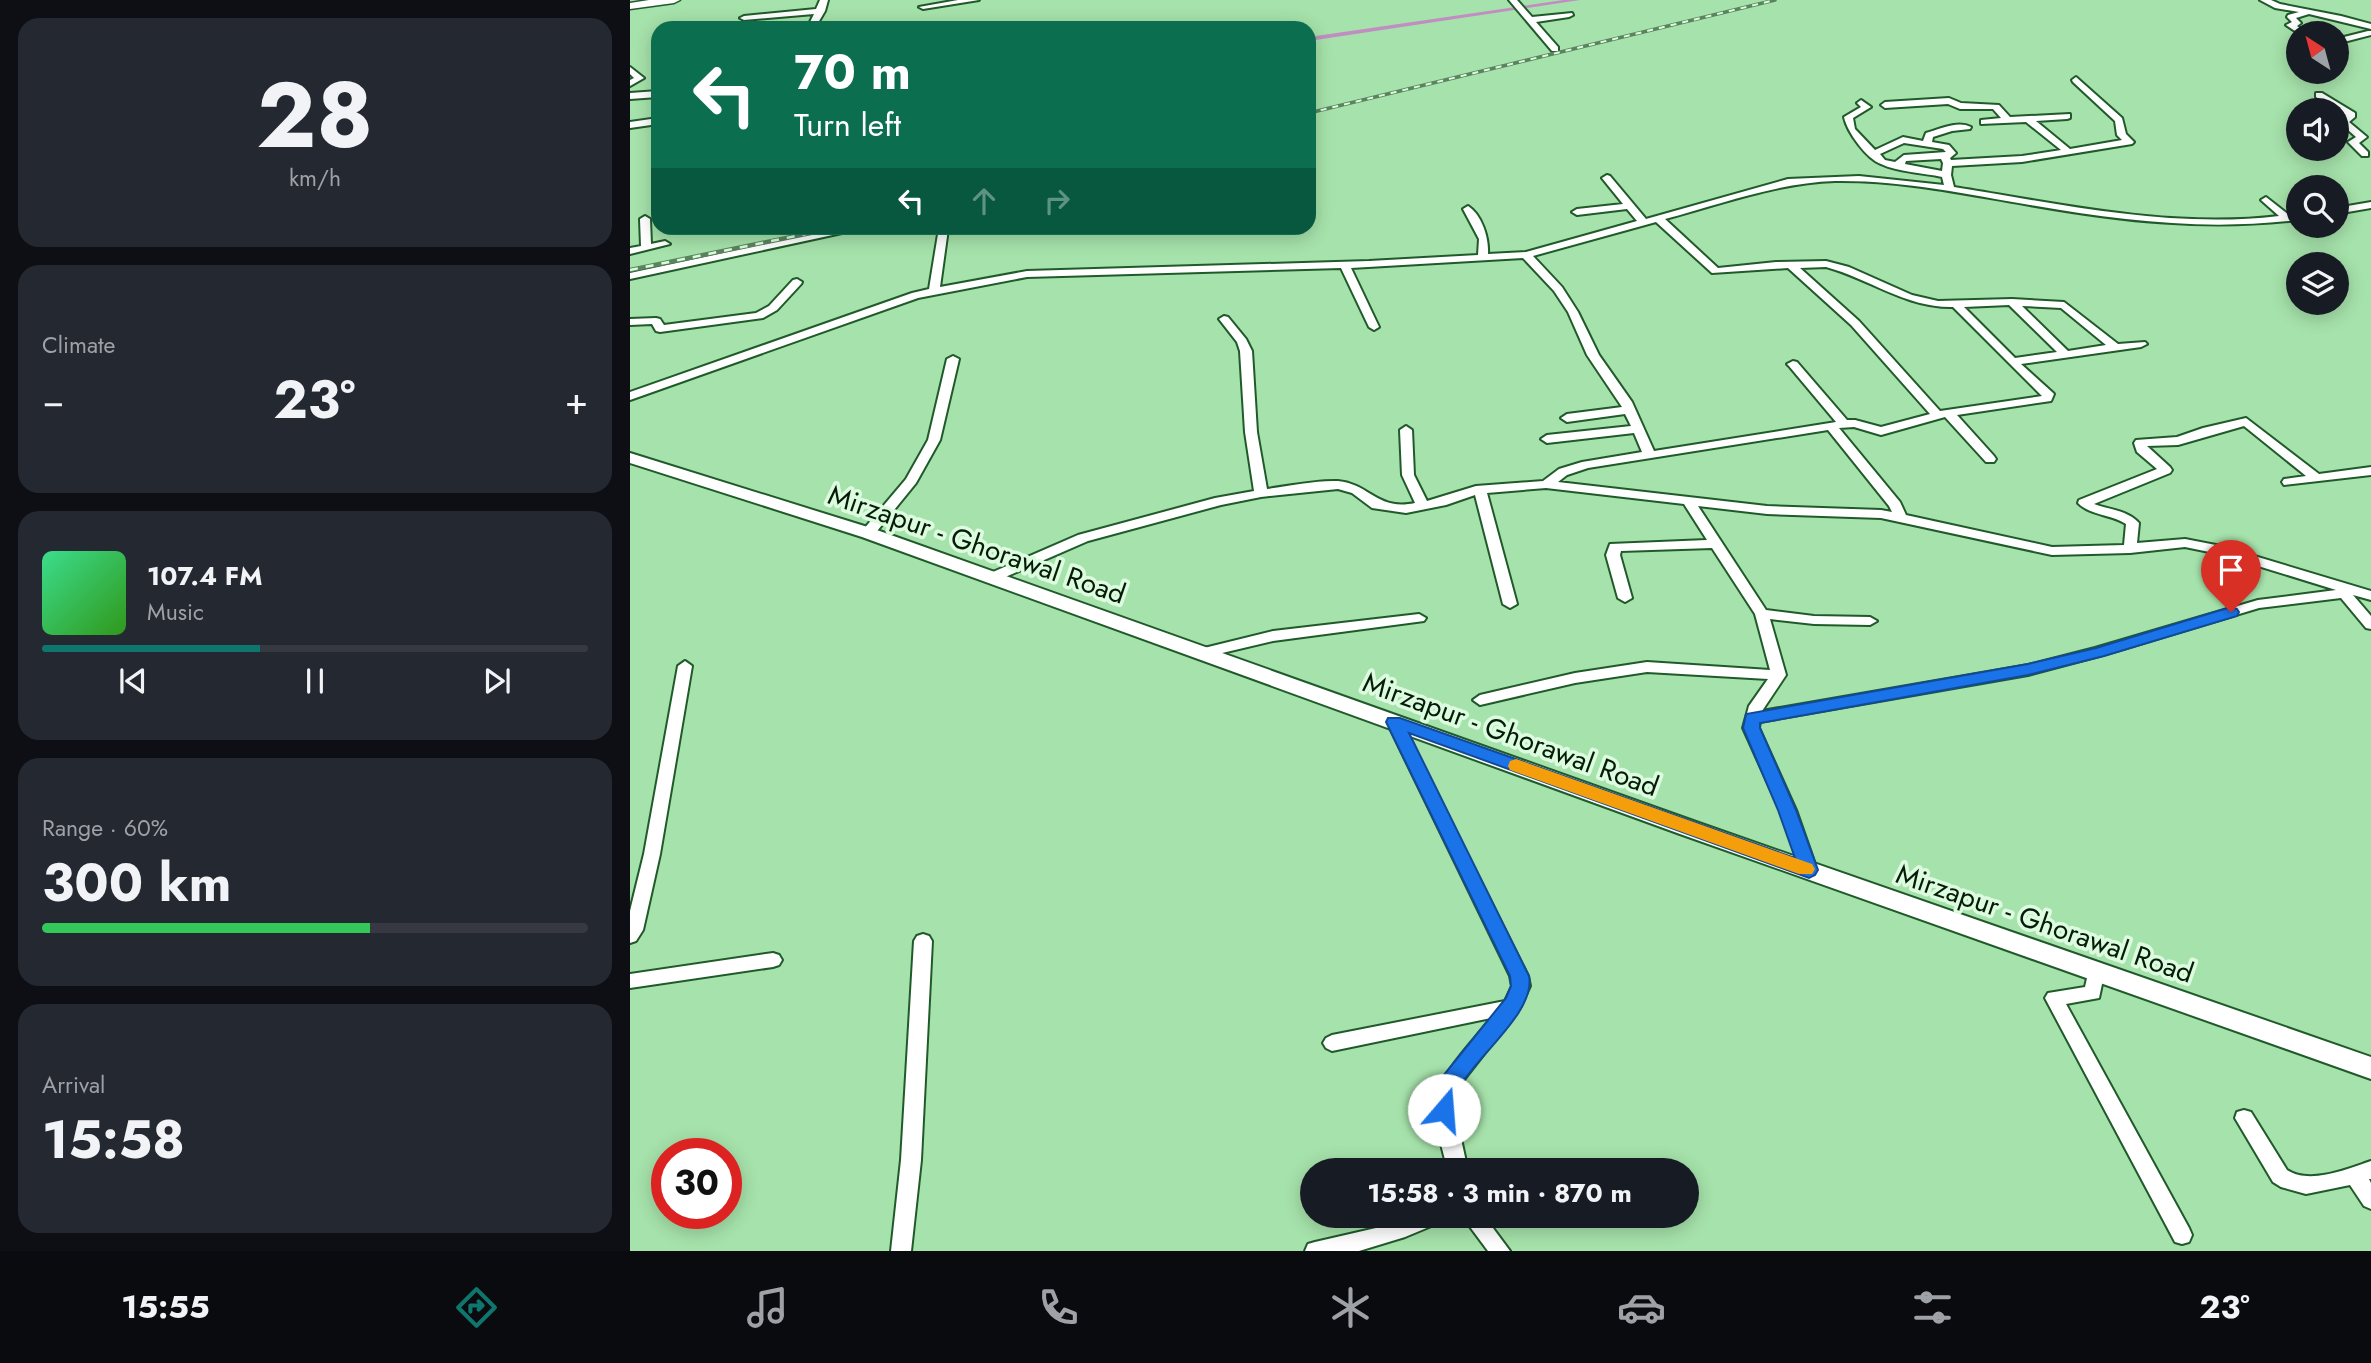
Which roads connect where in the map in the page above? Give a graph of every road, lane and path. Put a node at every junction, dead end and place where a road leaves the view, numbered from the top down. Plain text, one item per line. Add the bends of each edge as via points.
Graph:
1 (674, 0) edge
2 (824, 0) edge
3 (975, 0) edge
4 (2264, 0) edge
5 (1518, 5) edge
6 (630, 6) edge
7 (923, 7) dead end
8 (821, 11) junction
9 (2310, 12) junction
10 (1569, 15) dead end
11 (744, 18) dead end
12 (1529, 20) junction
13 (815, 21) edge
14 (2295, 21) edge
15 (2371, 27) edge
16 (2371, 33) edge
17 (2349, 39) edge
18 (1555, 49) dead end
19 (630, 70) edge
20 (2076, 80) dead end
21 (630, 83) edge
22 (651, 94) edge
23 (2319, 95) dead end
24 (630, 96) edge
25 (1861, 103) dead end
26 (1885, 106) dead end
27 (2067, 116) dead end
28 (2028, 119) junction
29 (2008, 121) junction
30 (651, 122) edge
31 (1984, 122) dead end
32 (630, 125) edge
33 (1967, 127) dead end
34 (1927, 143) junction
35 (2069, 152) junction
36 (1873, 154) junction
37 (2369, 155) edge
38 (1947, 160) junction
39 (1900, 166) junction
40 (1946, 175) junction
41 (1607, 178) dead end
42 (1950, 189) junction
43 (2266, 200) dead end
44 (2371, 205) edge
45 (1629, 206) junction
46 (1468, 209) dead end
47 (2349, 209) edge
48 (1577, 212) dead end
49 (2286, 213) edge
50 (645, 219) dead end
51 (1658, 219) junction
52 (2286, 219) edge
53 (1641, 221) junction
54 (819, 235) edge
55 (942, 235) edge
56 (665, 244) dead end
57 (646, 248) junction
58 (630, 251) edge
59 (1526, 255) junction
60 (1483, 257) junction
61 (1345, 265) junction
62 (1791, 265) junction
63 (630, 276) edge
64 (797, 282) dead end
65 (934, 288) junction
66 (2012, 302) junction
67 (1957, 305) junction
68 (1224, 319) dead end
69 (630, 323) edge
70 (1374, 327) dead end
71 (2141, 344) dead end
72 (2115, 347) junction
73 (2066, 355) junction
74 (953, 359) dead end
75 (2012, 362) junction
76 (1793, 364) dead end
77 (630, 396) edge
78 (1629, 410) junction
79 (1943, 414) junction
80 (1567, 418) dead end
81 (1837, 425) junction
82 (1637, 429) junction
83 (1406, 430) dead end
84 (1547, 439) dead end
85 (1650, 456) junction
86 (630, 458) edge
87 (1990, 459) dead end
88 (2371, 471) edge
89 (2316, 478) junction
90 (2288, 482) dead end
91 (1546, 484) junction
92 (1480, 489) junction
93 (1261, 493) junction
94 (1689, 502) junction
95 (1423, 506) junction
96 (1900, 517) junction
97 (868, 533) junction
98 (1714, 544) junction
99 (2130, 549) junction
100 (990, 578) junction
101 (2345, 591) junction
102 (2371, 596) edge
103 (1625, 598) dead end
104 (1510, 604) dead end
105 (1762, 614) junction
106 (1419, 618) dead end
107 (1870, 621) dead end
108 (2371, 625) edge
109 (1200, 653) junction
110 (685, 666) dead end
111 (1779, 675) junction
112 (1480, 700) dead end
113 (1752, 718) junction
114 (1394, 722) junction
115 (1809, 870) junction
116 (630, 936) edge
117 (923, 941) dead end
118 (773, 960) dead end
119 (2096, 970) junction
120 (630, 981) edge
121 (1511, 1007) junction
122 (1332, 1043) dead end
123 (2371, 1068) edge
124 (2244, 1118) dead end
125 (1455, 1158) edge
126 (2363, 1172) edge
127 (2371, 1200) edge
128 (1408, 1228) edge
129 (1482, 1228) edge
130 (2182, 1235) dead end
131 (901, 1251) edge
132 (1315, 1251) edge
133 (1500, 1251) edge

1 - 6 highway
2 - 8 street
3 - 7 street
4 - 9 street
5 - 12 street
8 - 11 street
8 - 13 street
9 - 14 street via 2291,17
9 - 15 street
10 - 12 street
12 - 18 street
16 - 17 street
19 - 21 street via 640,78
20 - 35 street via 2119,120 2129,142
22 - 24 street
23 - 37 street via 2353,115 2344,124 2362,137 2353,142
25 - 36 street via 1867,107 1847,118 1850,130
26 - 29 street via 1949,101 1960,106 1991,106
27 - 28 street
28 - 29 street
28 - 35 street
29 - 31 street
30 - 32 street
33 - 34 street via 1929,135
34 - 36 street via 1900,140
34 - 38 street via 1946,146 1951,153
35 - 38 street via 2012,160
36 - 39 street via 1882,162
38 - 39 street via 1903,158
38 - 40 street
39 - 40 street
40 - 42 street
41 - 45 street
42 - 51 street via 1890,179 1810,179
42 - 52 street via 2174,223 2244,225
43 - 49 street
44 - 47 street
45 - 48 street
45 - 53 street
46 - 60 street via 1483,239
50 - 57 street
51 - 53 street
51 - 62 street via 1716,271
53 - 59 street
54 - 63 street
55 - 65 street
56 - 57 street
57 - 58 street
59 - 60 street
59 - 78 street via 1558,289
60 - 61 street
61 - 65 street via 1027,274
61 - 70 street
62 - 67 street via 1835,266 1909,298
62 - 79 street
64 - 69 street via 773,309 750,318 660,330 656,321
65 - 77 street
66 - 67 street
66 - 72 street via 2067,306
66 - 73 street
67 - 75 street
68 - 93 street via 1246,351 1251,432
71 - 72 street
72 - 73 street
73 - 75 street
74 - 97 street via 934,440 912,480
75 - 79 street via 2048,394 2046,399
76 - 81 street
78 - 80 street
78 - 82 street
79 - 81 street via 1877,432 1856,423
79 - 87 street
81 - 85 street
81 - 96 street
82 - 84 street
82 - 85 street
83 - 95 street via 1408,475
85 - 91 street via 1573,467
86 - 97 main road, Mirzapur - Ghorawal Road
88 - 89 street
89 - 90 street
89 - 99 street via 2246,422 2178,442 2140,443 2166,471 2084,503 2120,513 2133,523
91 - 92 street
91 - 94 street
92 - 95 street
92 - 104 street
93 - 95 street via 1338,485 1385,508
93 - 100 street via 1083,538
94 - 96 street
94 - 98 street
96 - 99 street via 2029,548 2064,552
97 - 100 main road, Mirzapur - Ghorawal Road
98 - 103 street via 1615,547 1613,555
98 - 105 street
99 - 101 street via 2169,543 2196,545
100 - 109 main road, Mirzapur - Ghorawal Road
101 - 102 street
101 - 108 street
101 - 113 street via 2258,604 2028,670
105 - 107 street
105 - 111 street
106 - 109 street via 1273,636
109 - 114 main road, Mirzapur - Ghorawal Road
110 - 116 street via 652,854
111 - 112 street via 1647,667
111 - 113 street
113 - 115 street via 1751,728
114 - 115 main road, Mirzapur - Ghorawal Road
114 - 121 street via 1520,976 1519,994
115 - 119 main road, Mirzapur - Ghorawal Road
117 - 131 street via 911,1160
118 - 120 street
119 - 123 main road, Mirzapur - Ghorawal Road
119 - 130 street via 2093,993 2054,998
121 - 122 street
121 - 125 street via 1451,1083 1445,1098
124 - 126 street via 2286,1181 2305,1185
126 - 127 street
128 - 132 street
129 - 133 street

